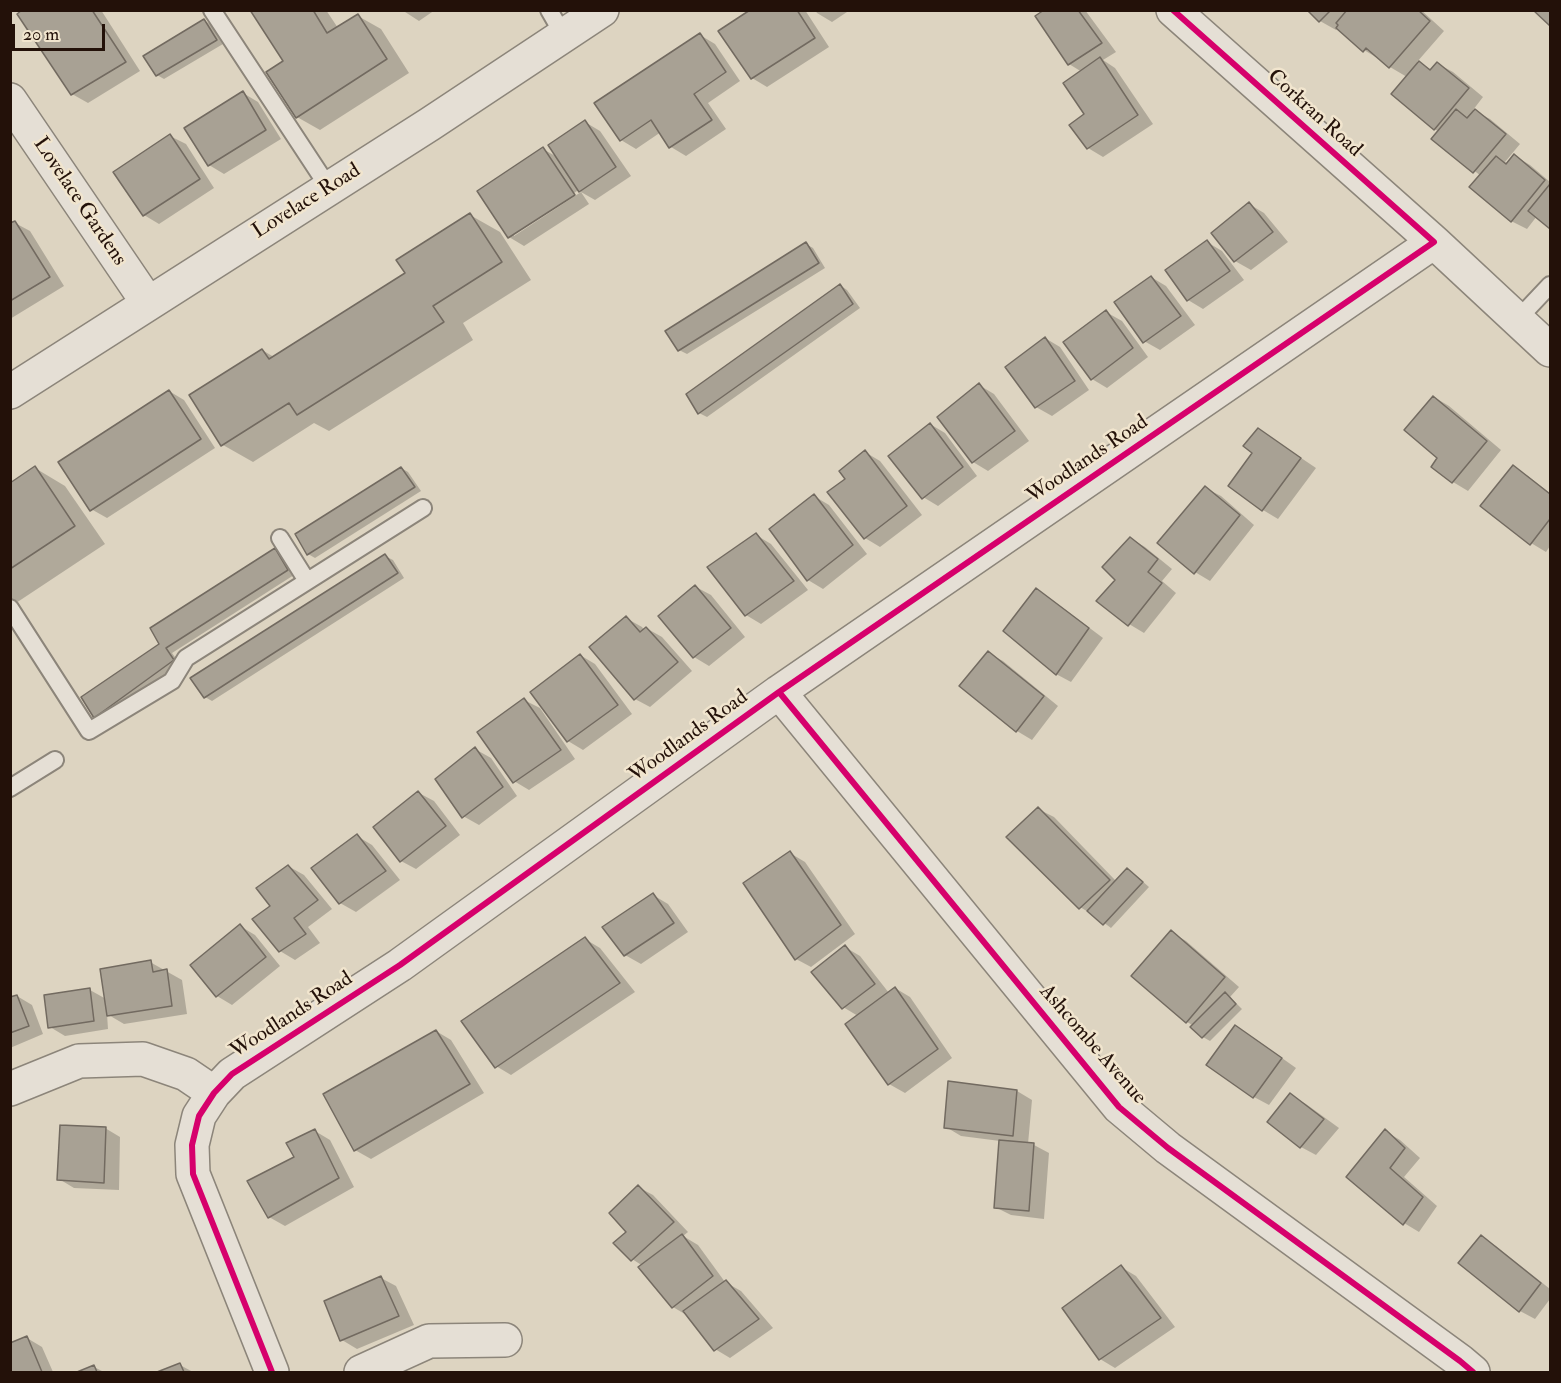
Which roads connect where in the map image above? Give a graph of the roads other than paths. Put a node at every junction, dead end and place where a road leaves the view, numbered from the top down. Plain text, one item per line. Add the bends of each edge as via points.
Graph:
1 (212, 10) edge
2 (602, 10) edge
3 (1173, 10) edge
4 (556, 23) edge
5 (10, 100) edge
6 (329, 188) junction
7 (1434, 242) junction
8 (1551, 285) edge
9 (148, 303) junction
10 (1517, 320) junction
11 (1551, 350) edge
12 (10, 392) edge
13 (423, 508) dead end
14 (280, 538) dead end
15 (308, 580) junction
16 (10, 608) edge
17 (779, 692) junction
18 (55, 760) dead end
19 (10, 788) edge
20 (10, 1089) edge
21 (214, 1093) junction
22 (505, 1340) dead end
23 (272, 1372) edge
24 (361, 1372) edge
25 (1473, 1372) edge

1 - 6 lane
2 - 4 street, Lovelace Road
3 - 7 street, Corkran Road
4 - 6 street, Lovelace Road via 430,124
5 - 9 street, Lovelace Gardens
6 - 9 street, Lovelace Road
7 - 10 street, Corkran Road
7 - 17 street, Woodlands Road
8 - 10 lane
9 - 12 street, Lovelace Road
10 - 11 street, Corkran Road
13 - 15 lane
14 - 15 lane
15 - 16 lane via 186,658 172,681 89,731
17 - 21 street, Woodlands Road via 400,965 232,1074
17 - 25 street, Ashcombe Avenue via 1119,1107 1168,1148
18 - 19 lane
20 - 21 street via 79,1061 143,1059 186,1074
21 - 23 street, Woodlands Road via 199,1116 192,1145 193,1174
22 - 24 street via 429,1341

